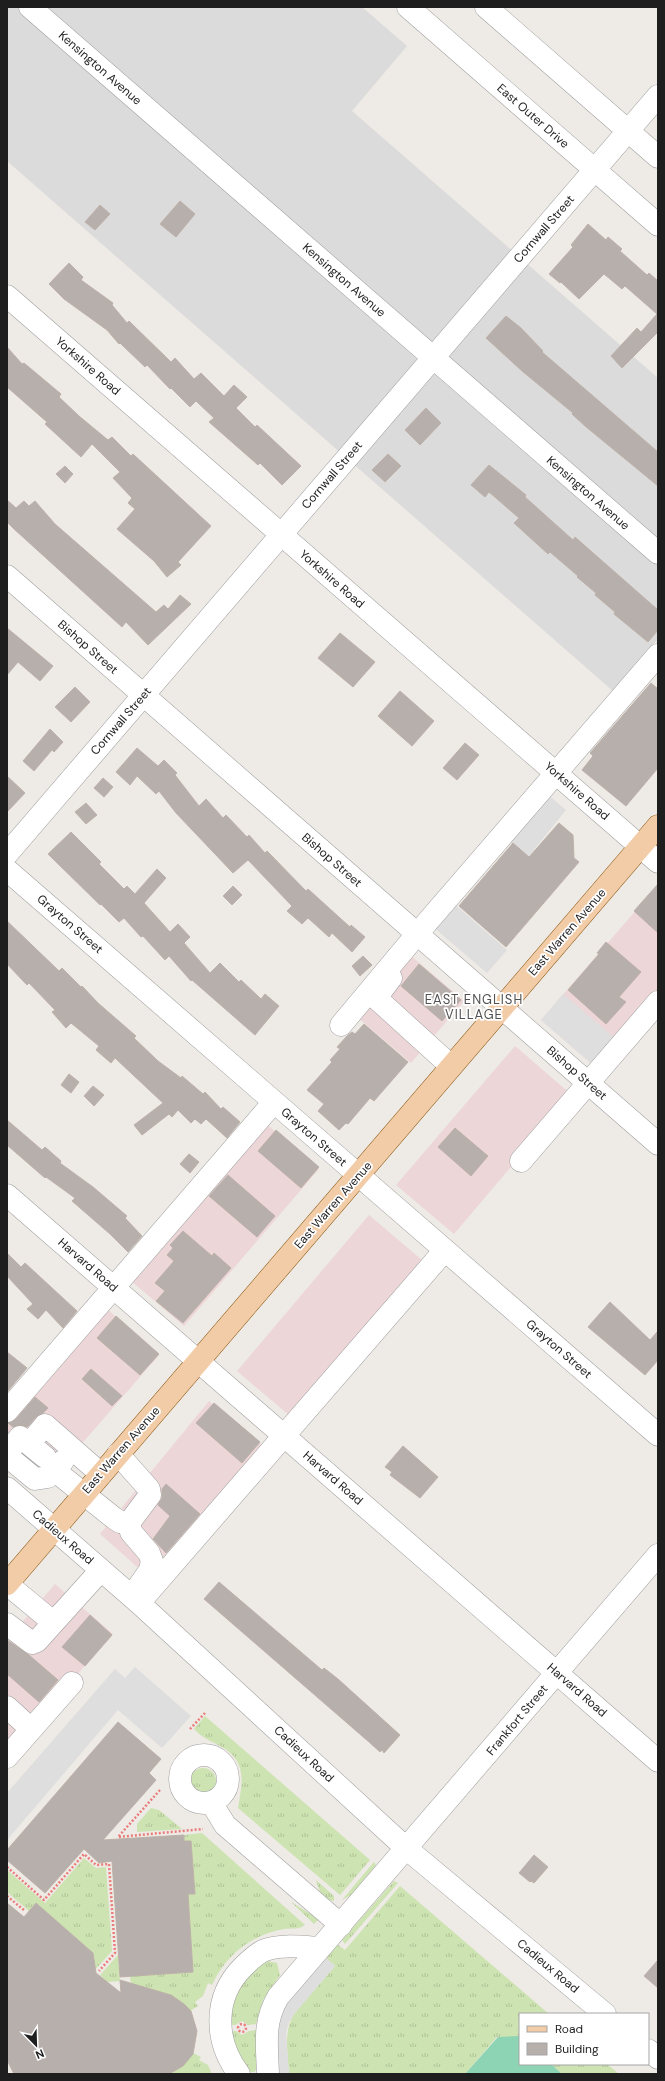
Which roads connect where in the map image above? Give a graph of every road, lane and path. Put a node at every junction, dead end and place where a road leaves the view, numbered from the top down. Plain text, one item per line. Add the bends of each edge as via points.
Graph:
1 (30, 7) edge
2 (408, 7) edge
3 (486, 7) edge
4 (658, 96) edge
5 (628, 131) junction
6 (658, 157) edge
7 (595, 170) junction
8 (658, 225) edge
9 (7, 296) edge
10 (433, 358) junction
11 (282, 535) junction
12 (658, 553) edge
13 (7, 576) edge
14 (658, 654) edge
15 (143, 695) junction
16 (555, 772) junction
17 (658, 826) edge
18 (640, 846) junction
19 (7, 854) edge
20 (658, 862) edge
21 (7, 870) edge
22 (420, 936) junction
23 (658, 1002) edge
24 (501, 1008) junction
25 (341, 1025) dead end
26 (451, 1066) junction
27 (588, 1083) junction
28 (274, 1102) junction
29 (658, 1144) edge
30 (521, 1161) dead end
31 (358, 1175) junction
32 (7, 1195) edge
33 (445, 1250) junction
34 (112, 1287) junction
35 (198, 1361) junction
36 (7, 1411) edge
37 (284, 1435) junction
38 (658, 1435) edge
39 (29, 1444) junction
40 (67, 1444) junction
41 (7, 1454) edge
42 (118, 1454) junction
43 (41, 1470) junction
44 (101, 1474) junction
45 (13, 1493) edge
46 (84, 1494) junction
47 (129, 1523) junction
48 (54, 1529) junction
49 (658, 1555) edge
50 (101, 1570) junction
51 (7, 1584) edge
52 (135, 1599) junction
53 (53, 1622) junction
54 (7, 1624) edge
55 (557, 1673) junction
56 (72, 1683) dead end
57 (7, 1708) edge
58 (205, 1713) dead end
59 (31, 1729) junction
60 (190, 1729) dead end
61 (7, 1757) edge
62 (658, 1761) edge
63 (160, 1790) dead end
64 (211, 1802) dead end
65 (203, 1829) dead end
66 (407, 1848) junction
67 (7, 1867) edge
68 (7, 1896) edge
69 (25, 1911) dead end
70 (341, 1925) junction
71 (320, 1948) junction
72 (99, 1971) dead end
73 (604, 2013) edge
74 (649, 2051) edge
75 (658, 2058) edge
76 (239, 2074) edge
77 (268, 2074) edge

1 - 10 street, Kensington Avenue
2 - 7 street, East Outer Drive
3 - 5 street
4 - 5 street, Cornwall Street
5 - 6 street
5 - 7 street, Cornwall Street
7 - 8 street, East Outer Drive
7 - 10 street, Cornwall Street
9 - 11 street, Yorkshire Road
10 - 11 street, Cornwall Street
10 - 12 street, Kensington Avenue
11 - 15 street, Cornwall Street
11 - 16 street, Yorkshire Road
13 - 15 street, Bishop Street
14 - 16 street
15 - 19 street, Cornwall Street
15 - 22 street, Bishop Street
16 - 18 street, Yorkshire Road
16 - 22 street
17 - 18 main road, East Warren Avenue
18 - 20 street, Yorkshire Road
18 - 24 main road, East Warren Avenue
21 - 28 street, Grayton Street
22 - 24 street, Bishop Street
22 - 25 street
22 - 26 street via 376,998
23 - 27 street
24 - 26 main road, East Warren Avenue
24 - 27 street, Bishop Street
26 - 31 main road, East Warren Avenue
27 - 29 street, Bishop Street
27 - 30 street
28 - 31 street, Grayton Street
28 - 34 street
31 - 33 street, Grayton Street
31 - 35 main road, East Warren Avenue
32 - 34 street, Harvard Road
33 - 37 street
33 - 38 street, Grayton Street
34 - 35 street, Harvard Road
34 - 36 street
35 - 37 street, Harvard Road
35 - 42 main road, East Warren Avenue
37 - 52 street
37 - 55 street, Harvard Road
39 - 40 street via 45,1425
39 - 41 street via 20,1437
39 - 43 street
40 - 43 street
40 - 44 street
41 - 43 street
42 - 44 main road, East Warren Avenue
42 - 47 street via 149,1489 150,1495
43 - 45 street
43 - 46 street
44 - 46 main road, East Warren Avenue
45 - 48 street, Cadieux Road
46 - 47 street via 120,1522
46 - 48 main road, East Warren Avenue
47 - 52 street via 131,1532 149,1553 152,1561
48 - 50 street, Cadieux Road
48 - 51 main road, East Warren Avenue
49 - 55 street, Frankfort Street
50 - 52 street, Cadieux Road
50 - 53 street
51 - 53 street
52 - 66 street, Cadieux Road
53 - 54 street via 37,1641 32,1643
55 - 62 street, Harvard Road
55 - 66 street, Frankfort Street
56 - 59 street
57 - 59 street
58 - 60 path
59 - 61 street
63 - 65 path via 118,1837
64 - 70 street via 225,1825
66 - 70 street, Frankfort Street
66 - 73 street, Cadieux Road
67 - 72 path via 44,1900 84,1854 96,1865 109,1864 115,1953
68 - 69 path
70 - 71 street, Frankfort Street
71 - 76 street via 282,1947 265,1950 251,1959 230,1984 223,1999 219,2030 222,2044
71 - 77 street, Frankfort Street via 270,2010 266,2027
74 - 75 street

